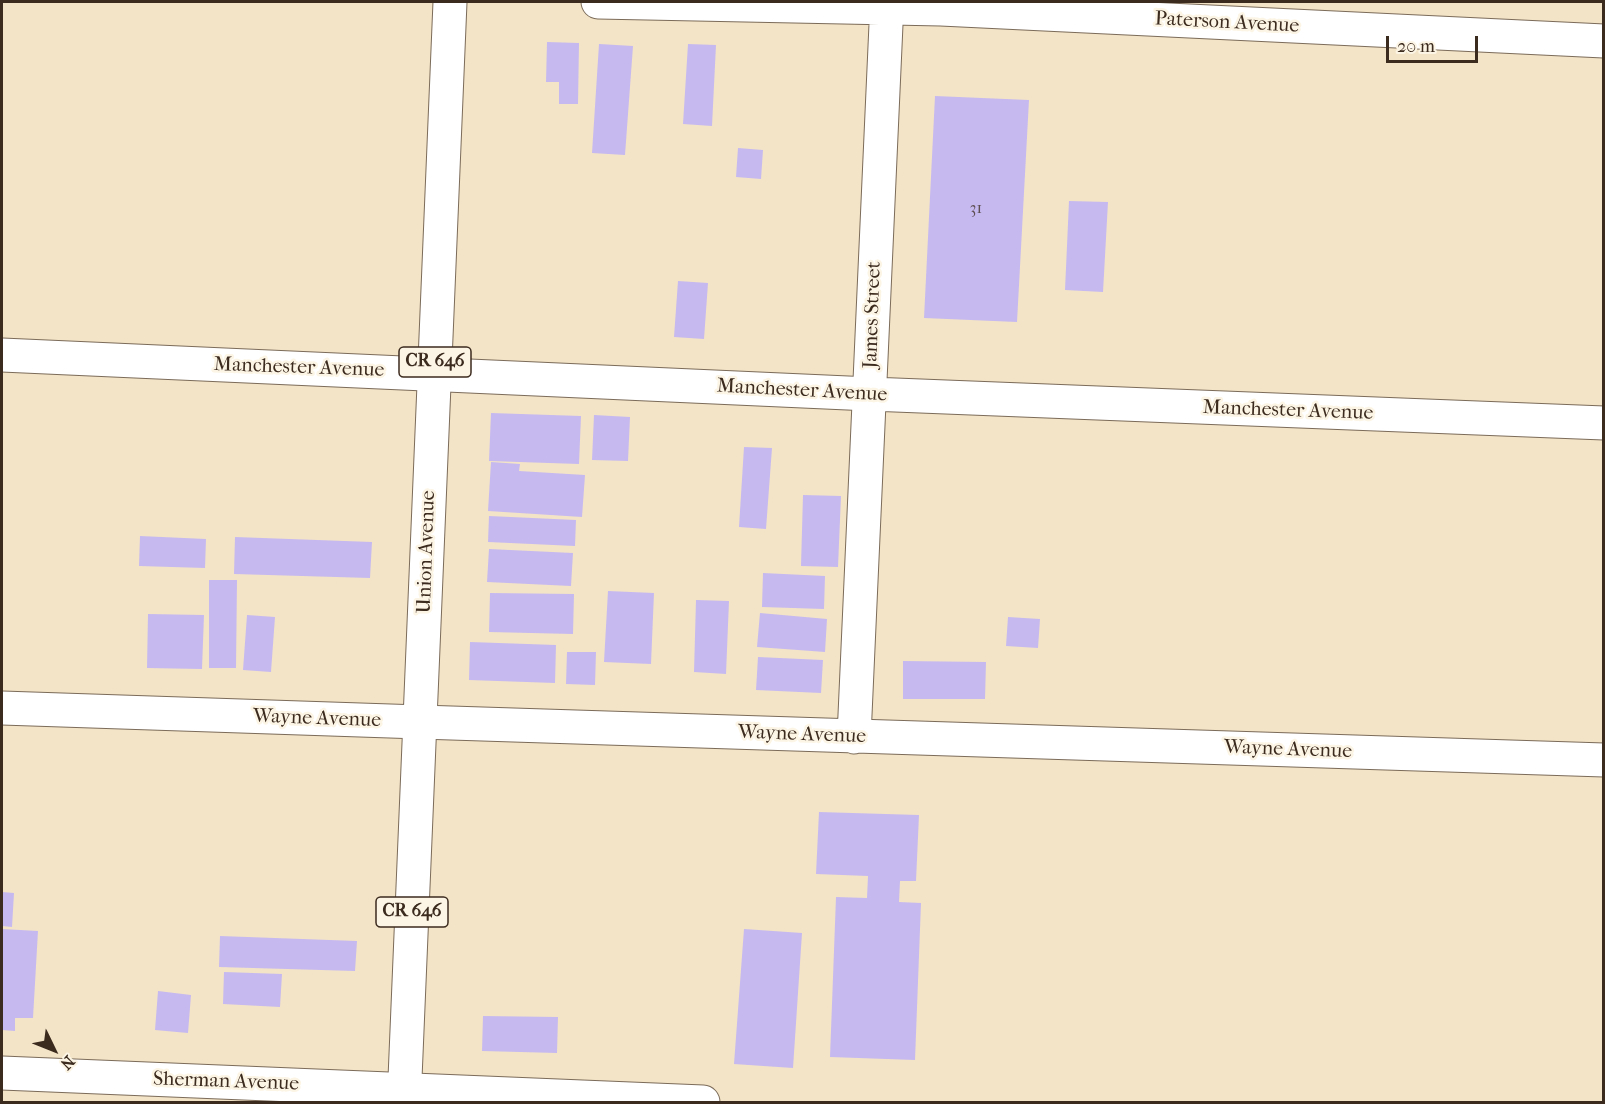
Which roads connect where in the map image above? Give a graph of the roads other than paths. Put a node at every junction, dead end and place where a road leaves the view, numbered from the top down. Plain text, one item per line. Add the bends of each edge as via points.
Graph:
1 (450, 2) edge
2 (598, 2) edge
3 (886, 5) edge
4 (1604, 41) edge
5 (2, 355) edge
6 (434, 374) junction
7 (870, 394) junction
8 (1604, 423) edge
9 (2, 708) edge
10 (420, 722) junction
11 (854, 737) junction
12 (1604, 760) edge
13 (2, 1073) edge
14 (233, 1092) edge
15 (404, 1096) edge
16 (702, 1102) edge

1 - 6 street, Union Avenue / CR 646
2 - 3 street, Paterson Avenue
3 - 4 street, Paterson Avenue
3 - 7 street, James Street
5 - 6 street, Manchester Avenue
6 - 7 street, Manchester Avenue
6 - 10 street, Union Avenue / CR 646
7 - 8 street, Manchester Avenue
7 - 11 street, James Street
9 - 10 street, Wayne Avenue
10 - 11 street, Wayne Avenue
10 - 15 street, Union Avenue / CR 646
11 - 12 street, Wayne Avenue
13 - 14 street, Sherman Avenue
14 - 15 street, Sherman Avenue
15 - 16 street, Sherman Avenue

